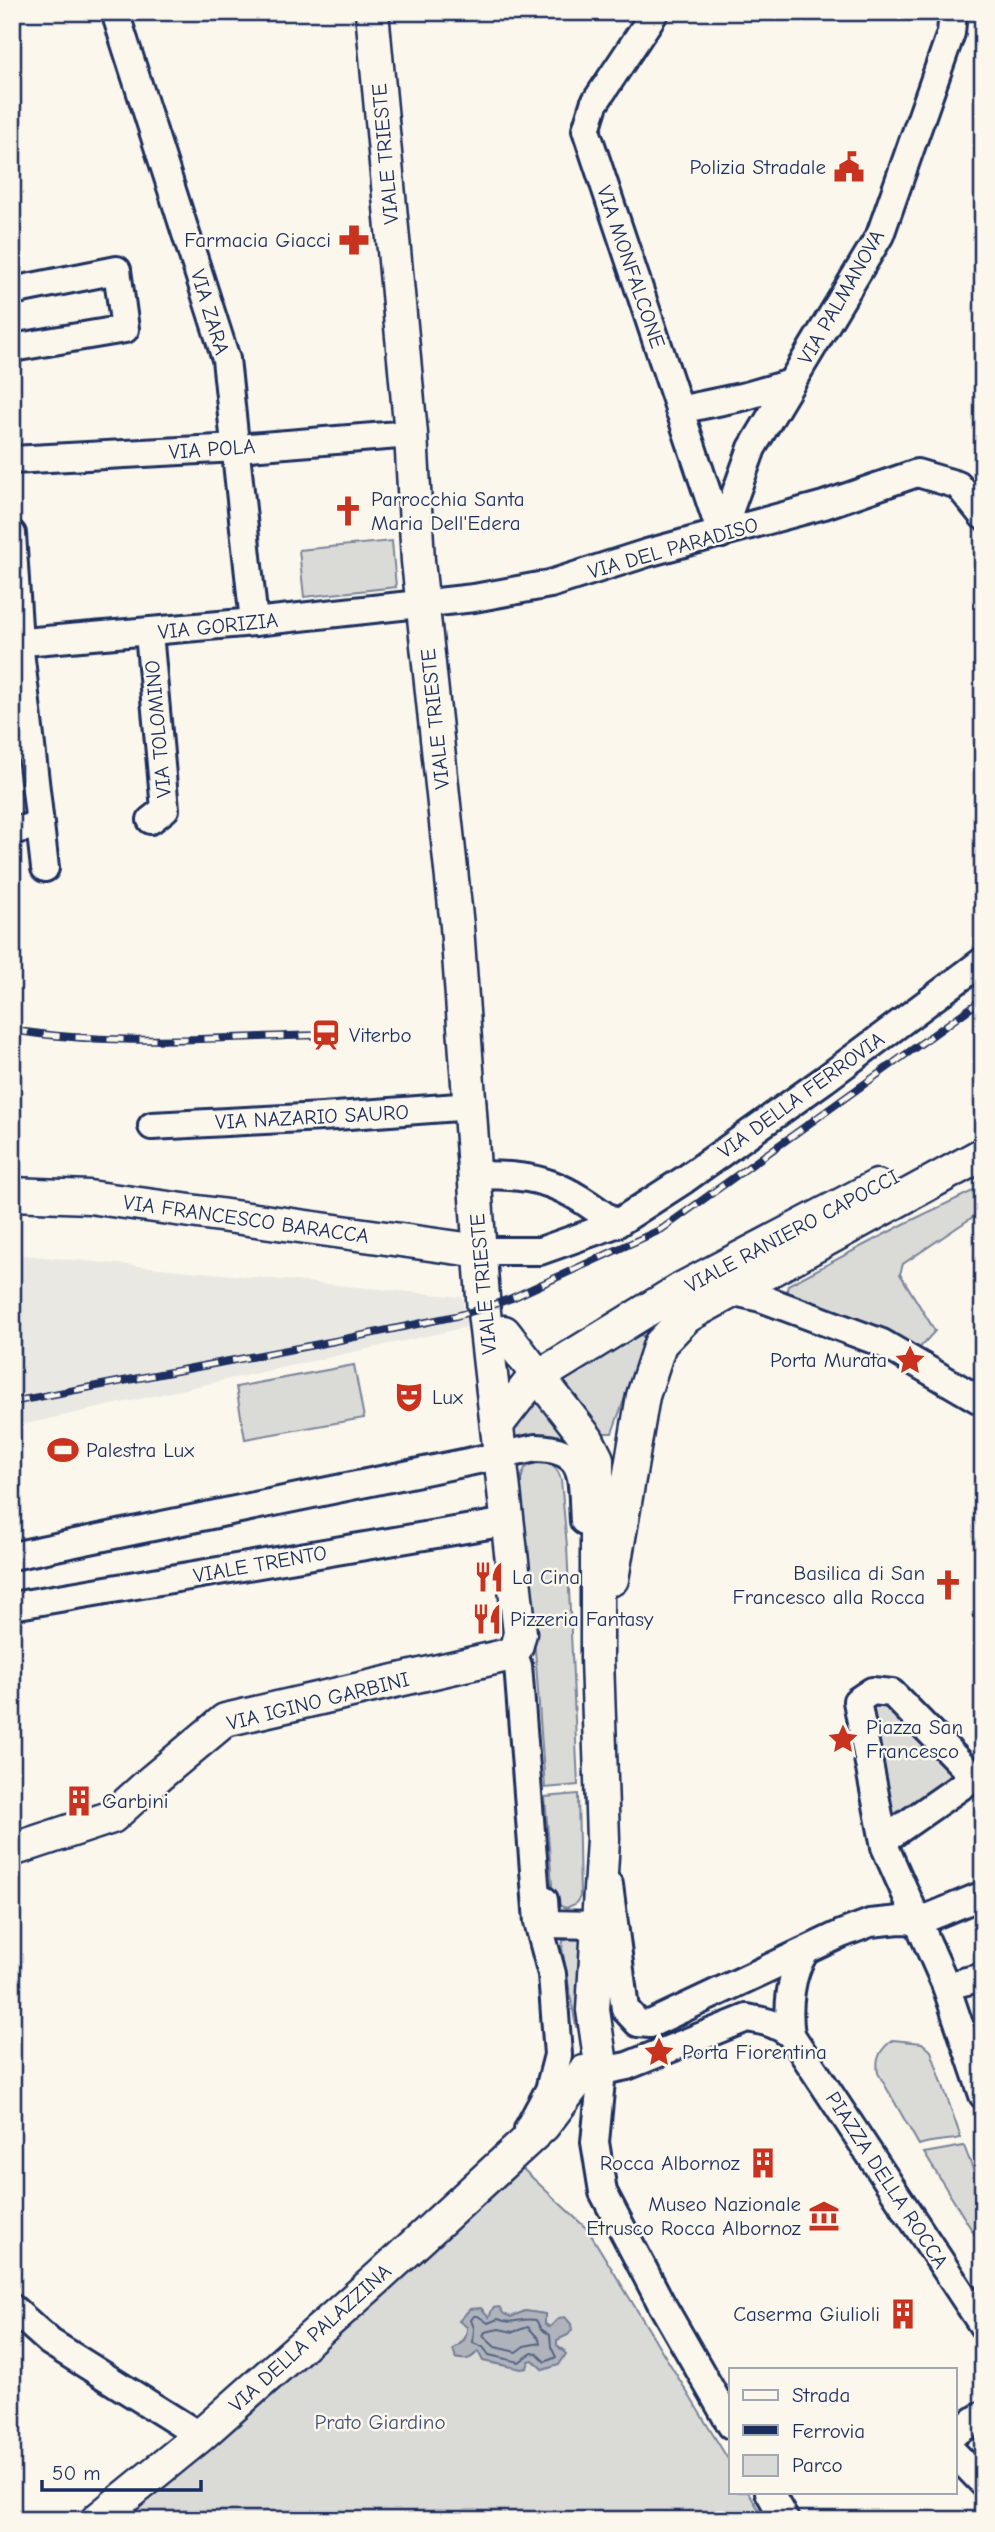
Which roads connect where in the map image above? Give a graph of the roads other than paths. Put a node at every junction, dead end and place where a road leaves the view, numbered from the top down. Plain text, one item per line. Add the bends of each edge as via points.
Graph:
1 (116, 12) edge
2 (372, 12) edge
3 (654, 12) edge
4 (953, 12) edge
5 (12, 291) edge
6 (12, 348) edge
7 (791, 383) junction
8 (746, 396) junction
9 (679, 410) junction
10 (411, 434) junction
11 (237, 448) junction
12 (752, 448) junction
13 (12, 460) edge
14 (983, 516) edge
15 (12, 534) edge
16 (721, 534) junction
17 (423, 603) junction
18 (254, 622) junction
19 (149, 633) junction
20 (16, 642) edge
21 (151, 820) dead end
22 (40, 826) junction
23 (12, 830) edge
24 (45, 868) dead end
25 (983, 961) edge
26 (472, 1106) junction
27 (152, 1126) dead end
28 (983, 1131) edge
29 (983, 1154) edge
30 (475, 1175) junction
31 (12, 1194) edge
32 (615, 1224) junction
33 (480, 1251) junction
34 (730, 1291) junction
35 (494, 1322) junction
36 (605, 1336) junction
37 (538, 1377) junction
38 (983, 1402) edge
39 (498, 1440) junction
40 (536, 1448) junction
41 (505, 1508) junction
42 (12, 1556) edge
43 (12, 1606) edge
44 (514, 1644) junction
45 (597, 1659) junction
46 (979, 1774) edge
47 (603, 1839) junction
48 (884, 1840) junction
49 (12, 1850) edge
50 (983, 1895) edge
51 (920, 1921) junction
52 (597, 1925) junction
53 (805, 1952) junction
54 (983, 1978) edge
55 (946, 1986) junction
56 (791, 2035) junction
57 (602, 2071) junction
58 (983, 2095) edge
59 (517, 2149) junction
60 (12, 2308) edge
61 (983, 2326) edge
62 (983, 2415) edge
63 (729, 2422) edge
64 (956, 2432) edge
65 (200, 2436) junction
66 (956, 2455) edge
67 (983, 2483) edge
68 (770, 2494) edge
69 (97, 2520) edge
70 (785, 2520) edge

1 - 11 street, VIA ZARA via 226,359
2 - 10 main road, VIALE TRIESTE
3 - 9 street, VIA MONFALCONE via 594,104 586,130
4 - 7 street, VIA PALMANOVA via 951,33 880,235
5 - 6 street via 117,270 125,329
7 - 8 street
7 - 12 street, VIA PALMANOVA
8 - 9 street
8 - 12 street
9 - 16 street, VIA MONFALCONE
10 - 11 street, VIA POLA
10 - 17 main road, VIALE TRIESTE
11 - 13 street, VIA POLA
11 - 18 street, VIA ZARA
12 - 16 street, VIA PALMANOVA
14 - 16 street, VIA DEL PARADISO via 958,485 917,473
15 - 20 street
16 - 17 street, VIA DEL PARADISO via 550,584
17 - 18 street, VIA GORIZIA
17 - 26 main road, VIALE TRIESTE
18 - 19 street, VIA GORIZIA
19 - 20 street, VIA GORIZIA
19 - 21 street, VIA TOLOMINO via 165,809
20 - 22 street
22 - 23 street
22 - 24 street
25 - 32 street, VIA DELLA FERROVIA via 824,1080
26 - 27 street, VIA NAZARIO SAURO
26 - 30 main road, VIALE TRIESTE
28 - 36 main road, VIALE RANIERO CAPOCCI via 683,1288
29 - 34 main road, VIALE RANIERO CAPOCCI
30 - 32 street via 549,1181
30 - 33 main road, VIALE TRIESTE
31 - 33 main road, VIA FRANCESCO BARACCA via 89,1198
32 - 33 street, VIA DELLA FERROVIA via 540,1251
33 - 35 main road, VIALE TRIESTE
34 - 38 street via 882,1343
34 - 45 main road, VIALE RANIERO CAPOCCI via 686,1317 660,1344 643,1396
35 - 36 main road via 528,1342 560,1348
35 - 37 main road
35 - 39 main road, VIALE TRIESTE
36 - 37 main road, VIALE RANIERO CAPOCCI
37 - 39 main road, VIALE RANIERO CAPOCCI via 528,1385
37 - 45 main road via 587,1439 597,1459
39 - 40 street
39 - 41 main road, VIALE TRIESTE
39 - 42 street
40 - 41 street via 519,1460
40 - 45 street via 557,1449 571,1456 580,1469
41 - 43 street, VIALE TRENTO
41 - 44 main road, VIALE TRIESTE
44 - 49 main road, VIA IGINO GARBINI via 225,1720 112,1817
44 - 52 street via 530,1666 546,1924
44 - 59 street, VIA DELLA PALAZZINA via 538,1922 552,1974 558,2056 549,2090
45 - 47 main road
46 - 48 street
46 - 48 street via 892,1693 872,1691 857,1701
47 - 52 main road
47 - 53 street via 625,2009 638,2023 650,2025
48 - 51 street
50 - 51 street
51 - 53 street via 870,1923
51 - 55 street
52 - 57 main road via 593,2010
53 - 56 street via 793,1976
54 - 55 street
55 - 58 street
56 - 57 street via 767,2021 747,2018 627,2066
56 - 61 street, PIAZZA DELLA ROCCA
57 - 59 main road, VIA DELLA PALAZZINA via 584,2072 543,2126
57 - 63 street via 595,2142 603,2192
59 - 65 main road, VIA DELLA PALAZZINA
60 - 65 street via 50,2342
62 - 64 street
65 - 69 main road, VIA DELLA PALAZZINA
66 - 67 street
68 - 70 street

